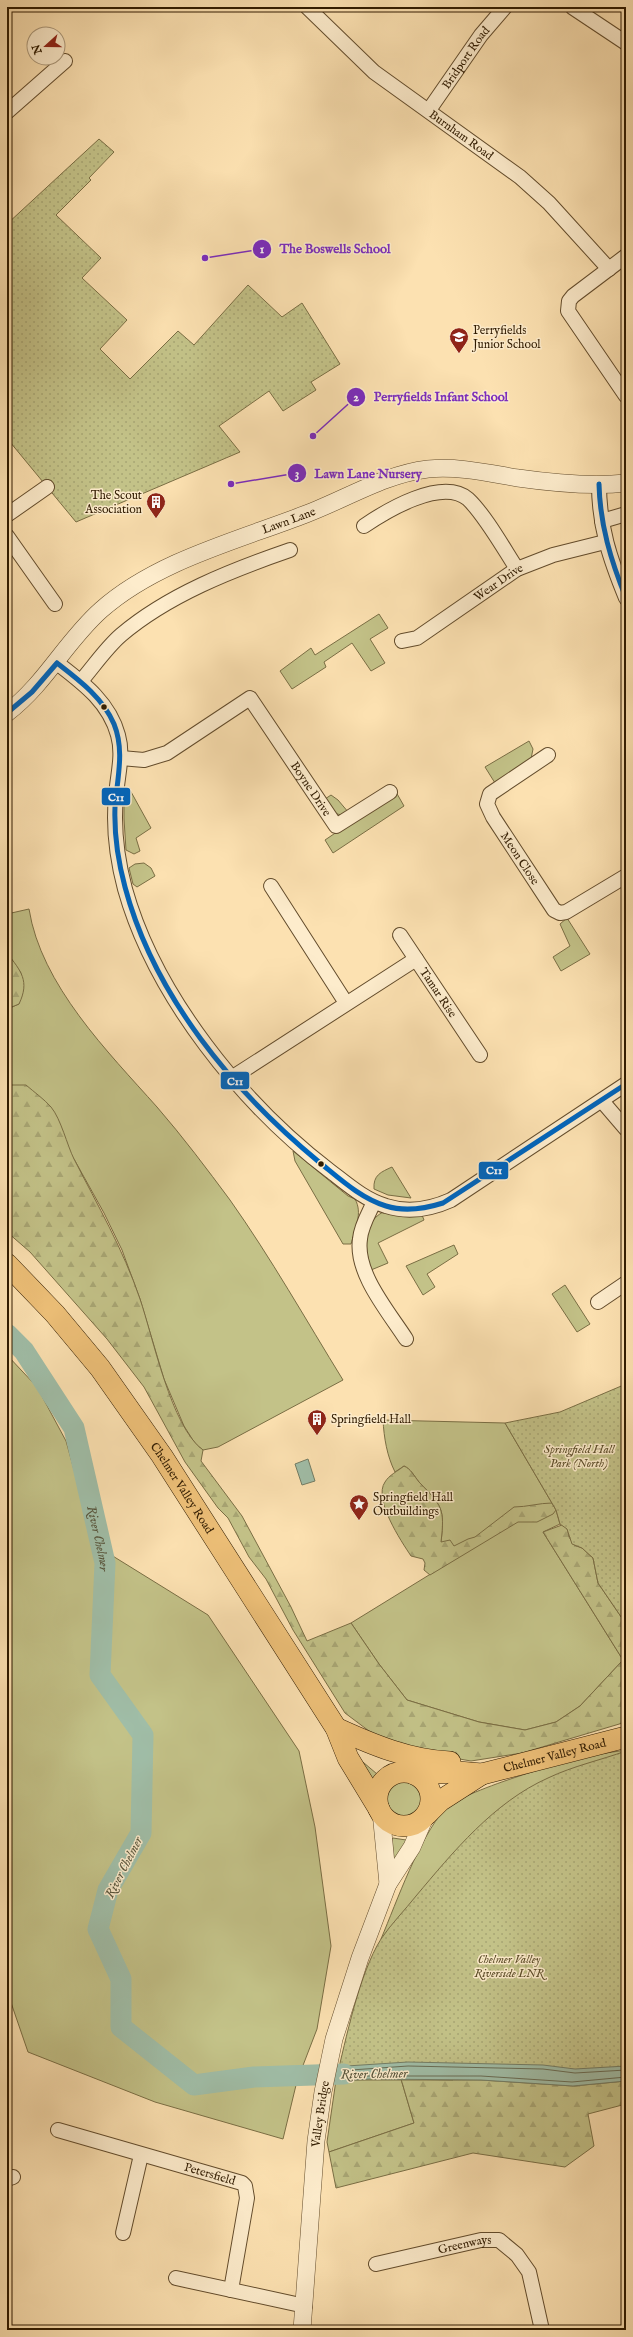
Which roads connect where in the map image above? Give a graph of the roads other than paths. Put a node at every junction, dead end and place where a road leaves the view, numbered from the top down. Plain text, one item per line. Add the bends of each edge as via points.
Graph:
1 (307, 7) edge
2 (572, 7) edge
3 (500, 9) edge
4 (626, 44) edge
5 (59, 66) edge
6 (429, 110) junction
7 (7, 112) edge
8 (626, 256) edge
9 (609, 269) junction
10 (626, 396) edge
11 (626, 483) edge
12 (599, 484) junction
13 (46, 487) dead end
14 (626, 514) edge
15 (7, 515) edge
16 (602, 521) junction
17 (364, 526) dead end
18 (7, 536) edge
19 (605, 542) junction
20 (290, 550) dead end
21 (518, 569) junction
22 (626, 598) edge
23 (55, 604) dead end
24 (402, 641) dead end
25 (57, 663) junction
26 (81, 681) junction
27 (7, 713) edge
28 (548, 755) dead end
29 (121, 758) junction
30 (390, 792) dead end
31 (625, 879) edge
32 (270, 886) dead end
33 (400, 935) dead end
34 (416, 959) junction
35 (346, 1003) junction
36 (480, 1055) dead end
37 (233, 1077) junction
38 (626, 1084) edge
39 (602, 1100) junction
40 (626, 1129) edge
41 (374, 1202) junction
42 (7, 1264) edge
43 (626, 1283) edge
44 (598, 1302) dead end
45 (406, 1339) dead end
46 (336, 1728) junction
47 (626, 1737) edge
48 (527, 1763) junction
49 (408, 1773) junction
50 (482, 1774) junction
51 (380, 1810) junction
52 (426, 1815) junction
53 (388, 1884) junction
54 (58, 2130) dead end
55 (141, 2155) junction
56 (123, 2233) dead end
57 (376, 2264) dead end
58 (176, 2278) dead end
59 (231, 2290) junction
60 (305, 2306) junction
61 (302, 2330) edge
62 (542, 2330) edge

1 - 6 street, Burnham Road via 374,72
2 - 4 street
3 - 6 street, Bridport Road
5 - 7 street
6 - 9 street, Burnham Road via 520,177 549,202
8 - 9 street
9 - 10 street via 573,296 569,301 568,311
11 - 12 street, Lawn Lane
12 - 16 street
12 - 25 street, Lawn Lane via 562,483 446,468 426,469 383,481 308,514 186,560 133,587 89,621
13 - 15 street
14 - 16 street
16 - 19 street
17 - 21 street via 387,510 414,498 444,493 460,494 473,506
18 - 23 street
19 - 21 street, Wear Drive via 553,555
19 - 22 street
20 - 26 street via 218,578 154,612 120,637
21 - 24 street, Wear Drive via 417,638
25 - 26 street
25 - 27 street, Lawn Lane via 32,692
26 - 29 street via 105,707 112,720 118,735
28 - 31 street, Meon Close via 490,794 487,804 490,813 554,910 560,913
29 - 30 street, Boyne Drive via 144,760 167,753 250,698 336,826
29 - 37 street via 116,798 117,850 130,904 167,985 205,1042
32 - 35 street
33 - 34 street
34 - 35 street, Tamar Rise
34 - 36 street, Tamar Rise
35 - 37 street, Tamar Rise
37 - 41 street via 292,1140
38 - 39 street
39 - 40 street
39 - 41 street via 441,1205 401,1209
41 - 45 street via 360,1237 358,1252 362,1268
42 - 46 main road, Chelmer Valley Road via 55,1314 100,1368 162,1456
43 - 44 street
46 - 48 main road via 382,1749 437,1762 477,1764 501,1760
46 - 49 main road, Chelmer Valley Road via 371,1756
46 - 51 main road, Chelmer Valley Road via 348,1758
47 - 48 main road, Chelmer Valley Road
48 - 50 main road, Chelmer Valley Road
49 - 50 main road, Chelmer Valley Road
49 - 51 main road via 391,1776 382,1785 378,1796
49 - 52 main road via 426,1783 430,1791 431,1802
50 - 52 main road, Chelmer Valley Road via 440,1802
51 - 52 main road via 389,1821 400,1826 415,1824
51 - 53 street, Valley Bridge
52 - 53 street, Valley Bridge via 412,1847
53 - 60 street, Valley Bridge via 344,2006 322,2092 316,2142
54 - 55 street, Petersfield
55 - 56 street
55 - 59 street, Petersfield via 238,2180 246,2186 247,2198
57 - 62 street, Greenways via 481,2240 499,2240 517,2255 529,2272
58 - 59 street
59 - 60 street
60 - 61 street, Valley Bridge

